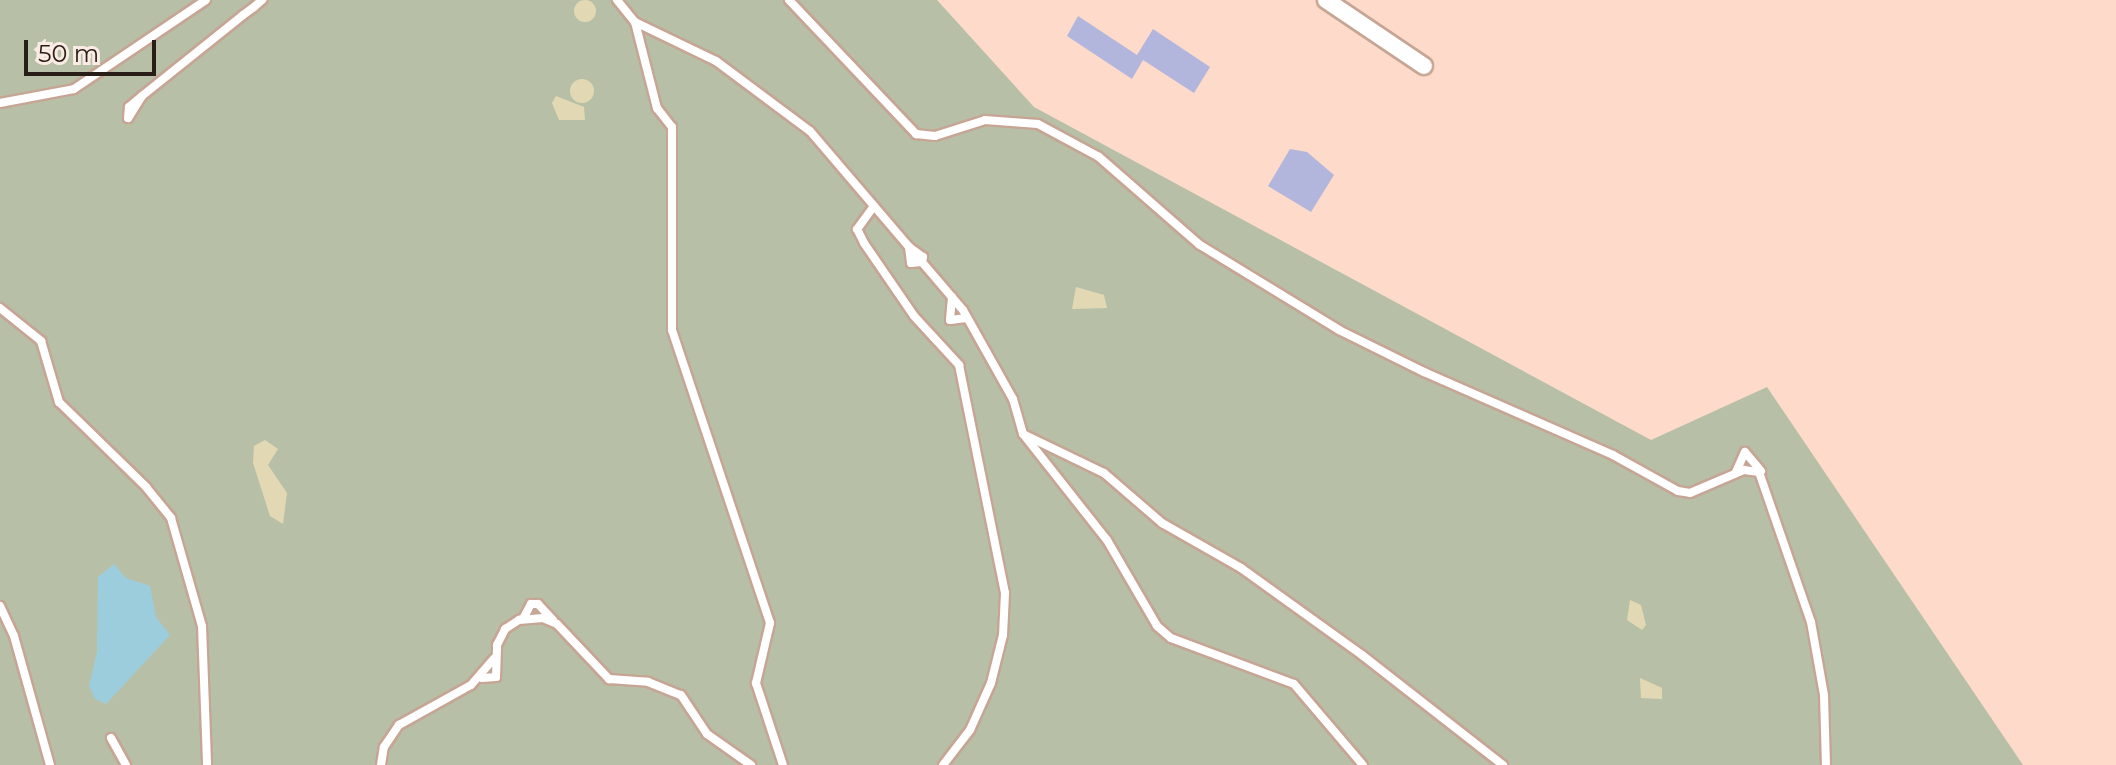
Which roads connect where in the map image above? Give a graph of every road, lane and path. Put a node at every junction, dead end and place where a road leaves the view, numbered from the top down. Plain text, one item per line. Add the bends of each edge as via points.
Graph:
1 (206, 0) edge
2 (262, 0) edge
3 (617, 0) edge
4 (789, 0) edge
5 (1326, 0) edge
6 (635, 22) junction
7 (1424, 66) dead end
8 (142, 96) dead end
9 (0, 103) edge
10 (874, 206) junction
11 (952, 297) junction
12 (0, 308) edge
13 (967, 318) junction
14 (1023, 434) junction
15 (1061, 450) junction
16 (1048, 465) junction
17 (1736, 473) junction
18 (1763, 477) junction
19 (0, 606) edge
20 (523, 619) junction
21 (557, 624) junction
22 (111, 738) dead end
23 (50, 765) edge
24 (126, 765) edge
25 (207, 765) edge
26 (381, 765) edge
27 (751, 765) edge
28 (783, 765) edge
29 (943, 765) edge
30 (1363, 765) edge
31 (1503, 765) edge
32 (1826, 765) edge

1 - 9 lane via 74,89
2 - 8 lane
3 - 6 lane
4 - 17 lane via 916,134 935,136 1004,119 1058,132 1099,157 1200,245 1352,337 1613,455 1678,491 1702,490
5 - 7 street
6 - 10 lane via 716,61 810,131
6 - 28 lane via 657,108 672,127 672,330 770,623 756,683
10 - 11 lane
10 - 29 lane via 857,229 864,243 914,316 959,365 1005,593 1003,635 991,683 970,730
11 - 13 lane
11 - 13 lane via 950,320
12 - 25 lane via 41,341 59,402 171,518 202,626
13 - 14 lane via 1013,399
14 - 15 lane
14 - 16 lane
15 - 16 lane
15 - 31 lane via 1104,473 1199,548 1241,568
16 - 30 lane via 1107,540 1157,626 1171,638 1294,684
17 - 18 lane via 1753,469
17 - 18 lane via 1745,452
18 - 32 lane via 1811,622 1824,695
19 - 23 lane via 14,636
20 - 21 lane
20 - 21 lane via 531,604 538,604
20 - 26 lane via 505,629 494,658 496,677 482,678 399,725 384,747
21 - 27 lane via 609,679 648,682 681,695 707,734
22 - 24 lane

